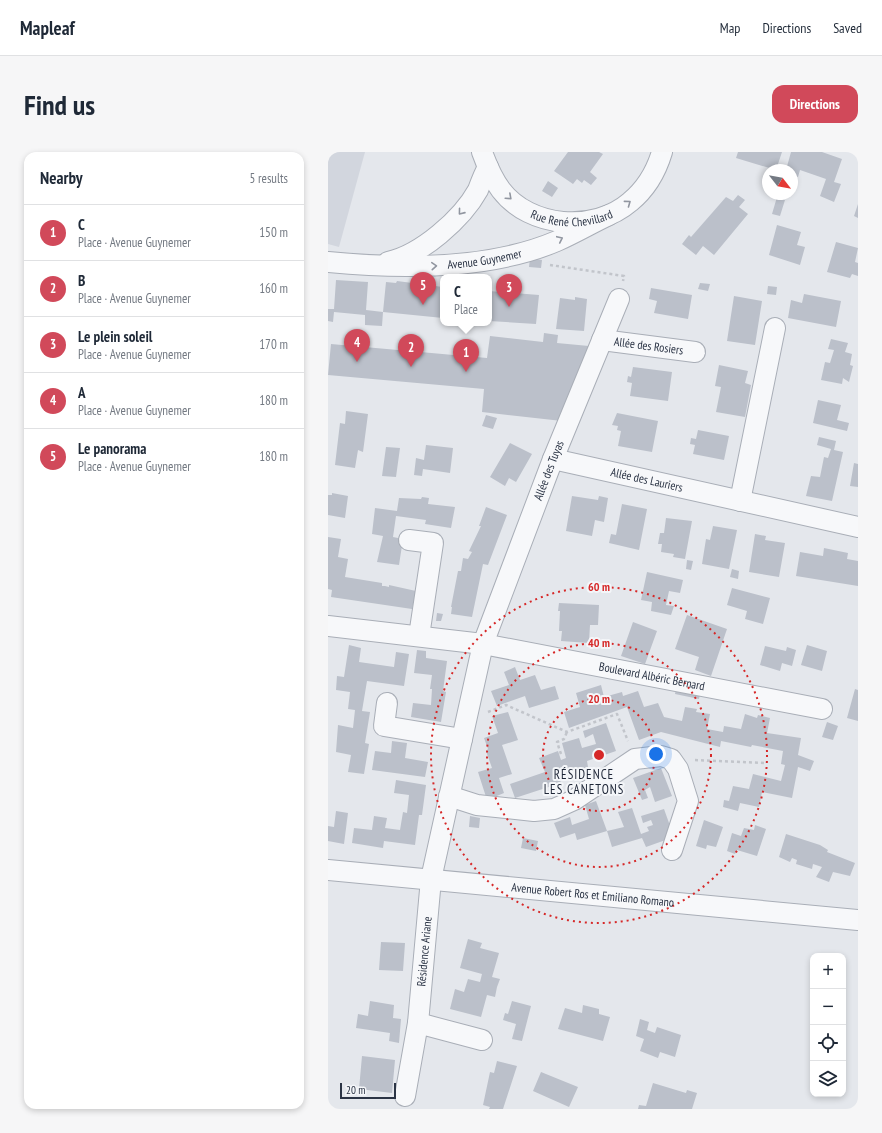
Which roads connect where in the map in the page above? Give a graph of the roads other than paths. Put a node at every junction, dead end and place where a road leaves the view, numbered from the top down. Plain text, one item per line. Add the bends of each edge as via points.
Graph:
1 (662, 152) edge
2 (485, 159) edge
3 (609, 215) junction
4 (328, 262) edge
5 (367, 266) junction
6 (619, 299) road end
7 (775, 328) dead end
8 (602, 340) junction
9 (695, 352) dead end
10 (553, 459) junction
11 (740, 501) junction
12 (858, 527) edge
13 (409, 540) dead end
14 (328, 626) edge
15 (419, 636) junction
16 (483, 644) junction
17 (387, 703) dead end
18 (822, 709) dead end
19 (464, 730) junction
20 (449, 796) junction
21 (672, 850) dead end
22 (328, 870) edge
23 (431, 879) junction
24 (858, 920) edge
25 (418, 1023) junction
26 (482, 1040) dead end
27 (404, 1096) dead end

3 -> 1 street, Rue René Chevillard via 629,203 646,186 658,166
2 -> 3 street, Rue René Chevillard via 502,191 520,206 540,217 563,222 579,222
2 -> 5 street via 477,191 460,214 440,233 399,260
5 -> 3 street, Avenue Guynemer via 459,264 517,254 557,241
4 - 5 street, Avenue Guynemer
6 - 8 street, Allée des Tuyas
7 - 11 street
8 - 9 street, Allée des Rosiers
8 - 10 street, Allée des Tuyas
10 - 11 street, Allée des Lauriers
10 - 16 street, Allée des Tuyas
11 - 12 street, Allée des Lauriers
13 - 15 street via 433,543
14 - 15 street, Boulevard Albéric Bernard
15 - 16 street, Boulevard Albéric Bernard
16 - 18 street, Boulevard Albéric Bernard
16 - 19 street
17 - 19 street via 384,726
19 - 20 street
20 - 21 street via 477,805 534,811 554,808 574,800 635,758 661,756 671,759 678,769 688,801
20 - 23 street
22 - 23 street, Avenue Robert Ros et Emiliano Romano
23 - 24 street, Avenue Robert Ros et Emiliano Romano
23 - 25 street, Résidence Ariane
25 - 26 street
25 - 27 street, Résidence Ariane

